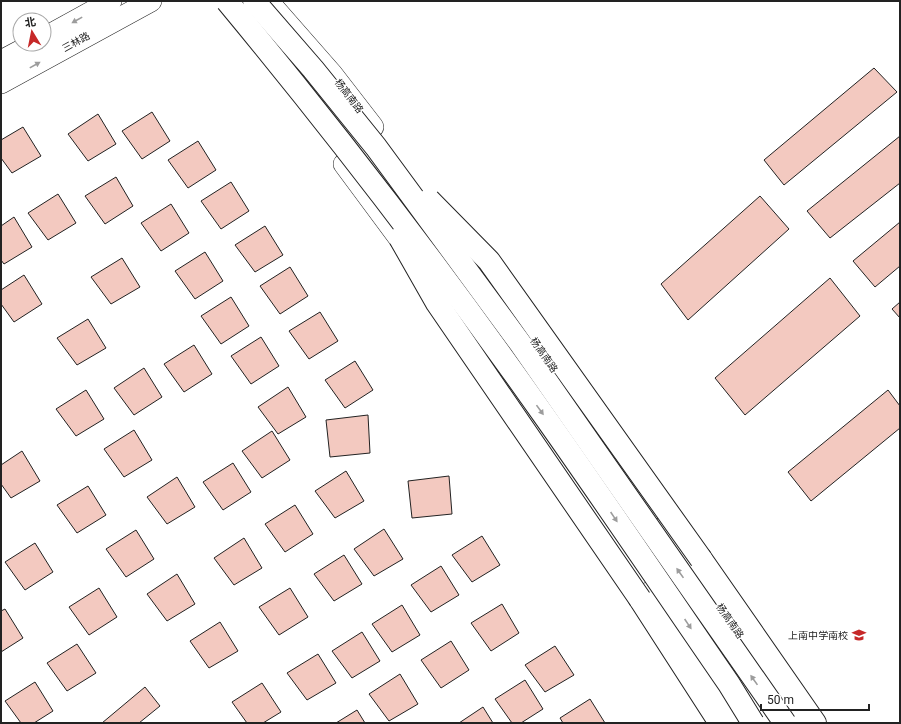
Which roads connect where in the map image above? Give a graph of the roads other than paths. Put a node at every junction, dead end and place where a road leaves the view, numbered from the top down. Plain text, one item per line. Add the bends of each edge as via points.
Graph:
1 (110, 1) edge
2 (151, 1) edge
3 (217, 1) edge
4 (227, 1) edge
5 (254, 1) edge
6 (268, 1) edge
7 (52, 34) edge
8 (17, 52) edge
9 (1, 61) edge
10 (1, 83) edge
11 (382, 147) junction
12 (354, 168) junction
13 (720, 697) junction
14 (720, 723) edge
15 (723, 723) edge
16 (736, 723) edge
17 (753, 723) edge
18 (785, 723) edge
19 (802, 723) edge
20 (815, 723) edge

1 -> 7 main road, 三林路
10 -> 2 main road, 三林路
3 - 12 main road
4 - 12 highway, bridge via 302,91
5 - 11 highway, 杨高南路, bridge
6 - 11 main road, 杨高南路 via 332,74
8 - 9 main road
11 - 12 main road
18 -> 11 highway, 杨高南路, bridge
11 - 19 main road, 杨高南路 via 507,302
11 - 20 highway, bridge via 489,261
12 - 13 main road
12 - 14 highway, bridge via 437,303 640,599
12 -> 17 highway, bridge via 439,270 544,414
13 - 15 main road
13 - 16 main road

